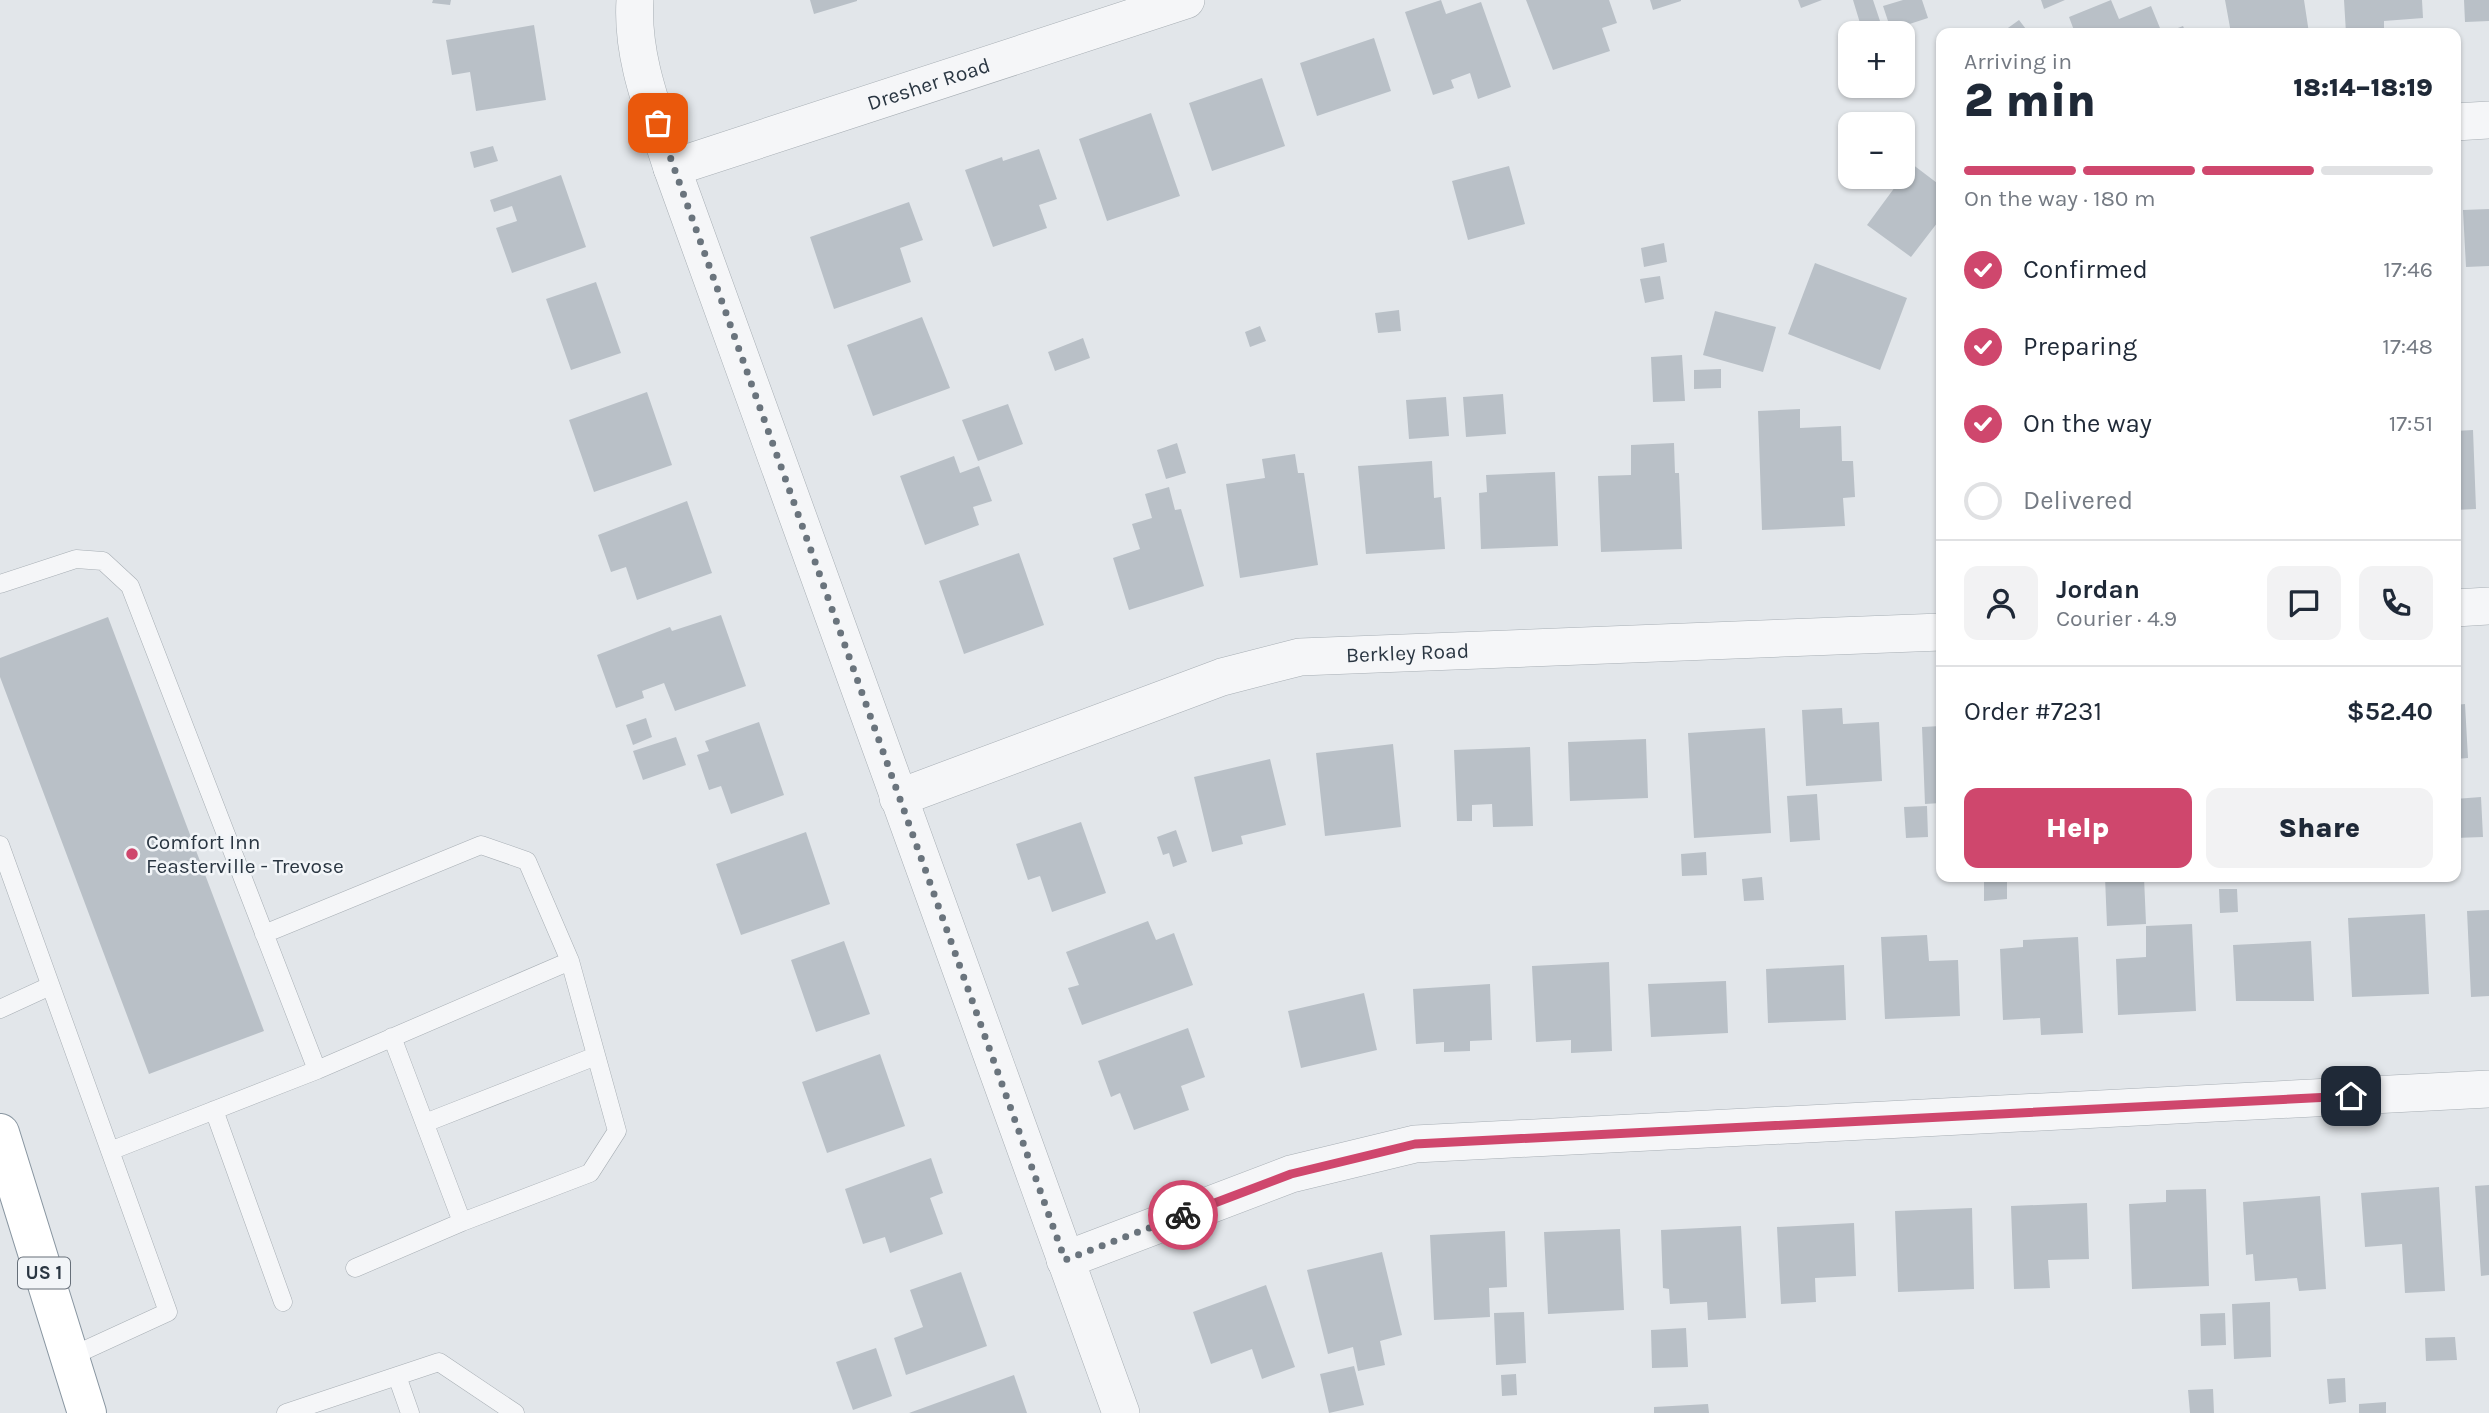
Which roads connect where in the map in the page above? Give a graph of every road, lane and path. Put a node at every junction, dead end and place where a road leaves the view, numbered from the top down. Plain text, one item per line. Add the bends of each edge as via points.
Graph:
1 (635, 0) edge
2 (1186, 0) edge
3 (2489, 120) edge
4 (2461, 122) edge
5 (672, 169) junction
6 (0, 584) edge
7 (2489, 606) edge
8 (2461, 608) edge
9 (1936, 632) edge
10 (898, 798) junction
11 (0, 845) edge
12 (264, 934) junction
13 (570, 961) junction
14 (51, 986) junction
15 (0, 1009) edge
16 (392, 1037) junction
17 (596, 1056) junction
18 (317, 1070) junction
19 (2489, 1089) edge
20 (214, 1110) junction
21 (425, 1123) junction
22 (0, 1133) edge
23 (110, 1151) junction
24 (462, 1222) junction
25 (1065, 1260) junction
26 (355, 1268) dead end
27 (283, 1302) dead end
28 (71, 1357) junction
29 (397, 1376) junction
30 (86, 1413) edge
31 (286, 1413) edge
32 (410, 1413) edge
33 (515, 1413) edge
34 (1121, 1413) edge

1 - 5 street via 643,78
2 - 5 street, Dresher Road
3 - 4 street
5 - 10 street
6 - 12 lane via 76,558 103,561 130,586
7 - 8 street
9 - 10 street, Berkley Road via 1300,657 1222,677
10 - 25 street
11 - 14 lane
12 - 13 lane via 481,845 527,861
12 - 18 lane
13 - 16 lane
13 - 17 lane
14 - 15 lane
14 - 23 lane
16 - 18 lane
16 - 21 lane
17 - 21 lane
17 - 24 lane via 617,1131 590,1173
18 - 20 lane
19 - 25 street via 1415,1144 1291,1174
20 - 23 lane
20 - 27 lane
21 - 24 lane
22 - 28 highway, US 1
23 - 28 lane via 168,1312
24 - 26 lane
25 - 34 street
28 - 30 highway, US 1
29 - 31 lane
29 - 32 lane
29 - 33 lane via 439,1362

